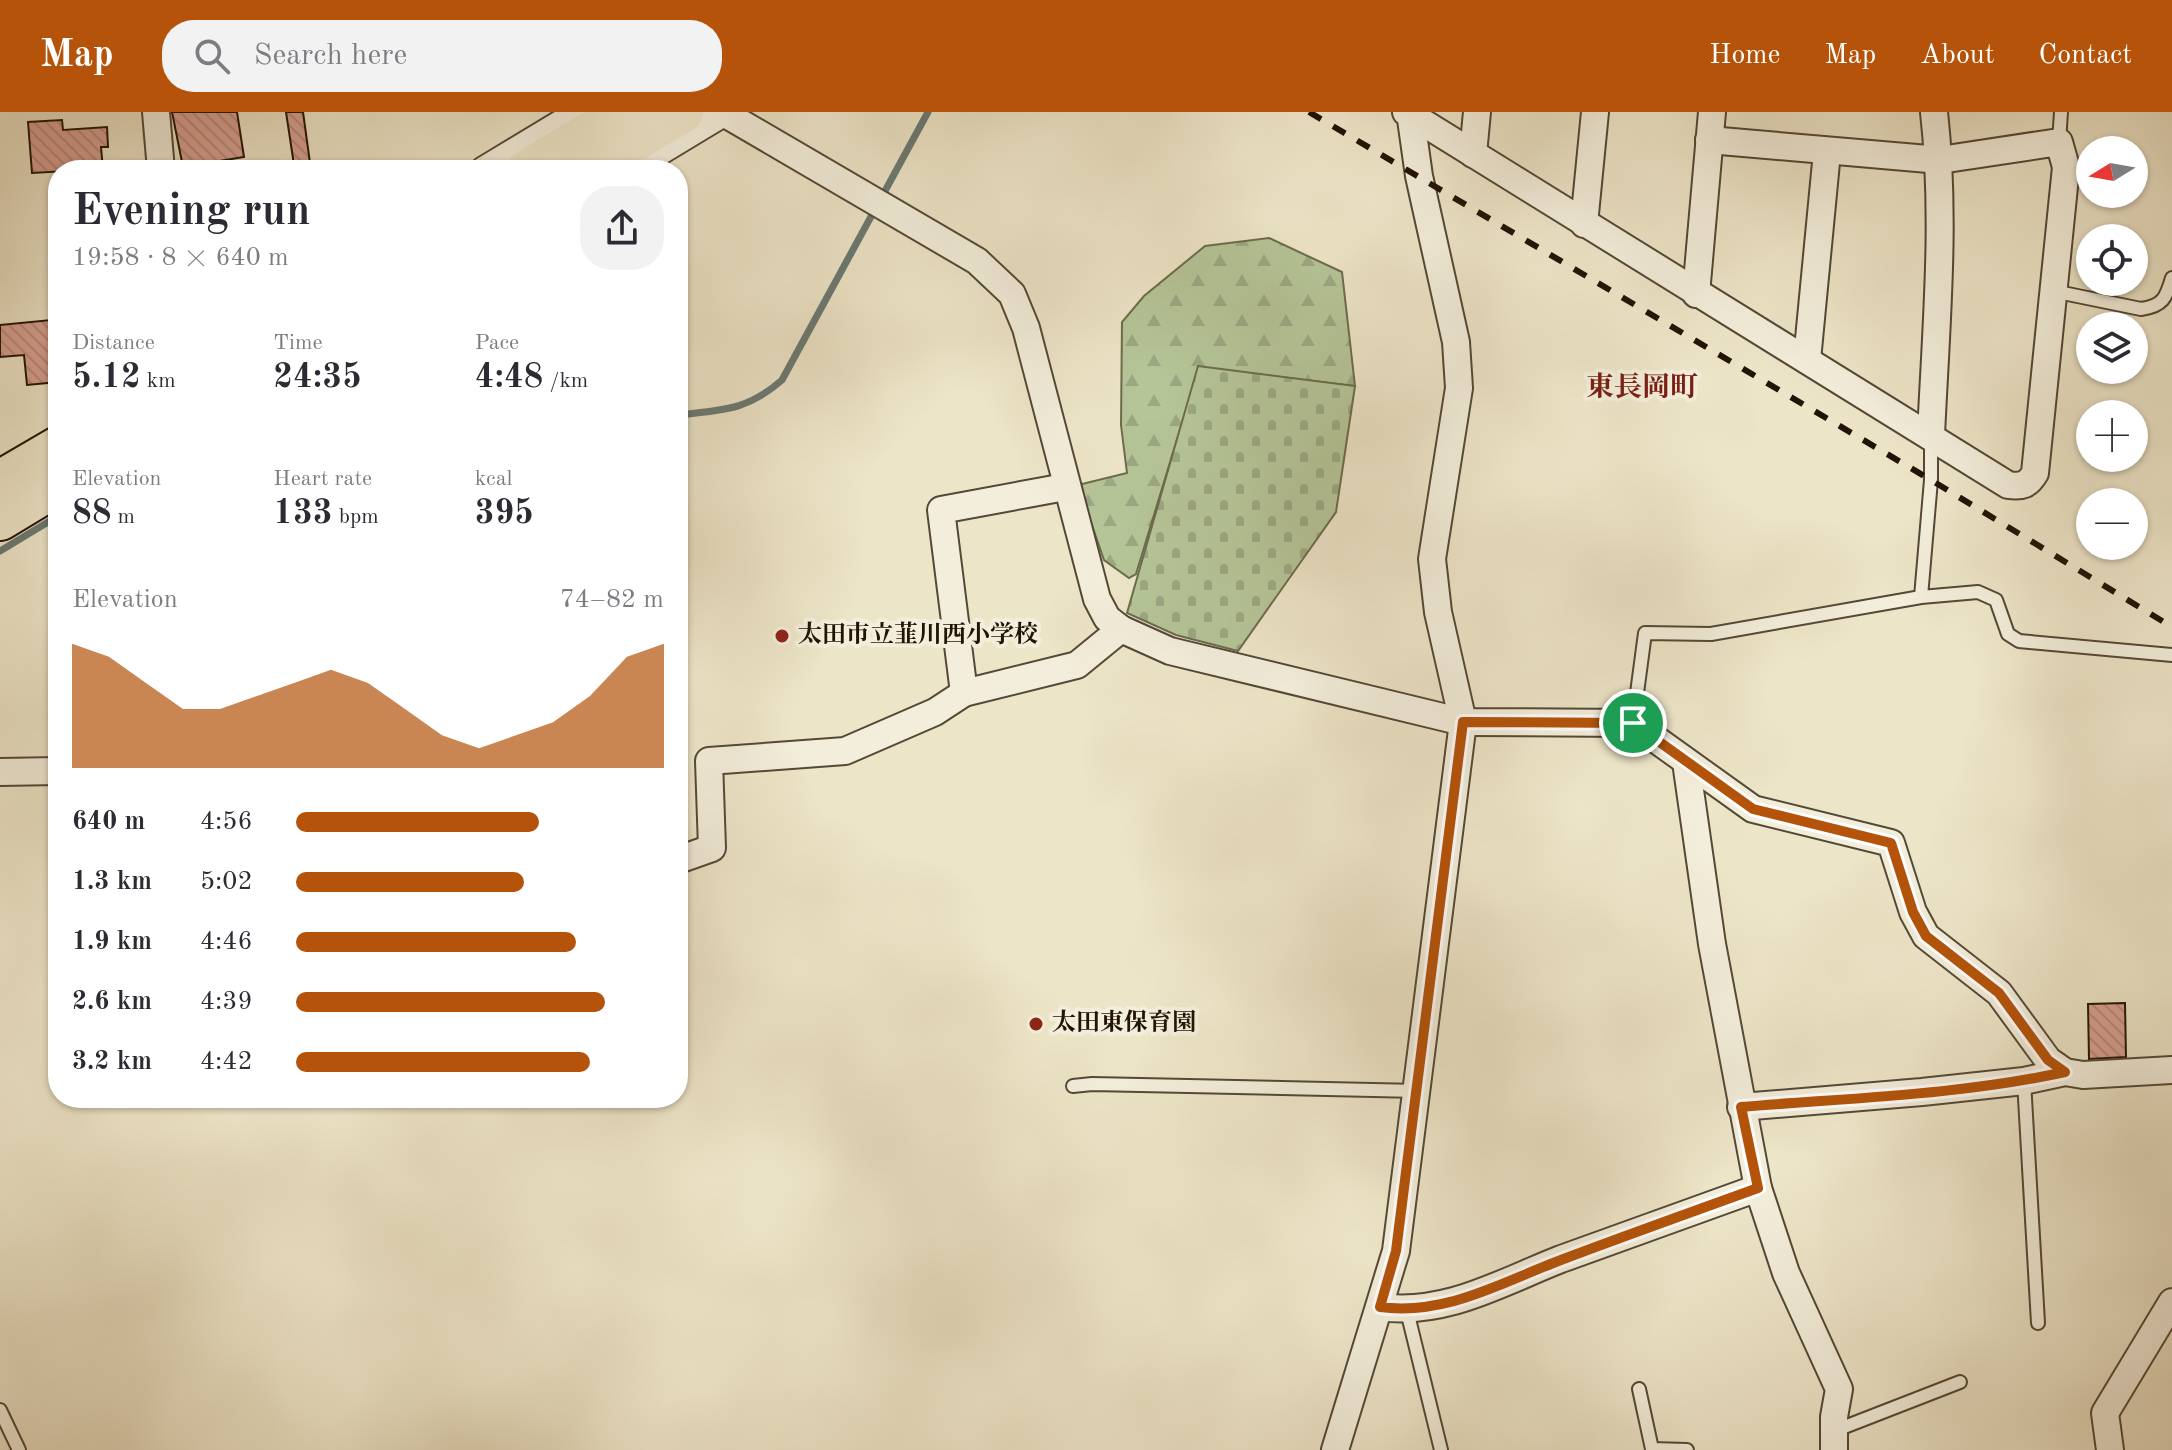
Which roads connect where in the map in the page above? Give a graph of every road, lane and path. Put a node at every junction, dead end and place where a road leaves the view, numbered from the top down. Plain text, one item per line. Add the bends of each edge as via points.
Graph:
1 (156, 112) edge
2 (580, 112) edge
3 (626, 112) edge
4 (724, 112) edge
5 (1477, 112) edge
6 (1595, 112) edge
7 (1712, 112) edge
8 (1934, 112) edge
9 (2061, 112) edge
10 (1408, 113) edge
11 (682, 115) edge
12 (1709, 140) junction
13 (2059, 142) junction
14 (1827, 152) junction
15 (1473, 154) junction
16 (160, 160) edge
17 (501, 160) edge
18 (545, 160) edge
19 (602, 160) edge
20 (645, 160) edge
21 (1940, 160) junction
22 (1584, 224) junction
23 (2172, 278) edge
24 (2053, 291) junction
25 (1696, 294) junction
26 (1807, 360) junction
27 (1931, 435) junction
28 (48, 454) edge
29 (0, 482) edge
30 (1065, 487) junction
31 (48, 490) edge
32 (0, 519) edge
33 (1921, 597) junction
34 (1121, 629) junction
35 (2172, 655) edge
36 (964, 693) junction
37 (1463, 722) junction
38 (1633, 723) junction
39 (1686, 762) junction
40 (48, 771) edge
41 (0, 772) edge
42 (688, 856) edge
43 (2172, 1070) edge
44 (2065, 1072) junction
45 (2024, 1081) junction
46 (1073, 1086) dead end
47 (1419, 1091) junction
48 (1741, 1107) junction
49 (1758, 1188) junction
50 (2172, 1302) edge
51 (1380, 1307) junction
52 (1407, 1311) junction
53 (2038, 1323) dead end
54 (1960, 1382) dead end
55 (1639, 1389) dead end
56 (0, 1410) edge
57 (1834, 1440) edge
58 (19, 1450) edge
59 (1335, 1450) edge
60 (1441, 1450) edge
61 (1687, 1450) edge
62 (2110, 1450) edge

1 - 16 street
2 - 17 street
3 - 18 highway
4 - 11 street via 700,118
4 - 20 street
4 - 30 street via 977,261 1012,294 1026,328
5 - 15 street
6 - 22 street
7 - 12 street
8 - 21 street
9 - 13 lane
10 - 15 street
10 - 37 street via 1456,342 1459,388 1432,559 1438,612
11 - 19 highway
12 - 14 street
12 - 25 street
13 - 21 street
13 - 24 street via 2066,167
14 - 21 street
14 - 26 street
15 - 22 street
21 - 27 street
22 - 25 street
23 - 24 lane via 2165,300 2141,309
24 - 27 street via 2035,473 2029,482 2008,485
25 - 26 street
26 - 27 street
27 - 33 lane
28 - 29 highway
30 - 34 street via 1097,599 1107,618
30 - 36 street via 941,510
31 - 32 highway
33 - 35 lane via 1978,592 1996,600 2008,634 2019,641
33 - 38 lane via 1711,634 1645,633
34 - 36 street via 1077,665
34 - 37 street via 1170,651
36 - 42 street via 935,712 845,751 709,761 712,848
37 - 38 street
37 - 47 street
38 - 39 street
39 - 44 street via 1753,809 1891,843 1926,936 1999,993 2048,1060
39 - 48 street
40 - 41 street
43 - 44 street
44 - 45 street
45 - 48 street
45 - 53 lane
46 - 47 lane
47 - 51 street via 1396,1251
48 - 49 street
49 - 52 street via 1477,1296
49 - 57 street via 1786,1273 1839,1389
50 - 62 street via 2105,1413
51 - 52 street
51 - 59 street
52 - 60 lane
54 - 57 lane
55 - 61 lane via 1652,1449
56 - 58 lane

